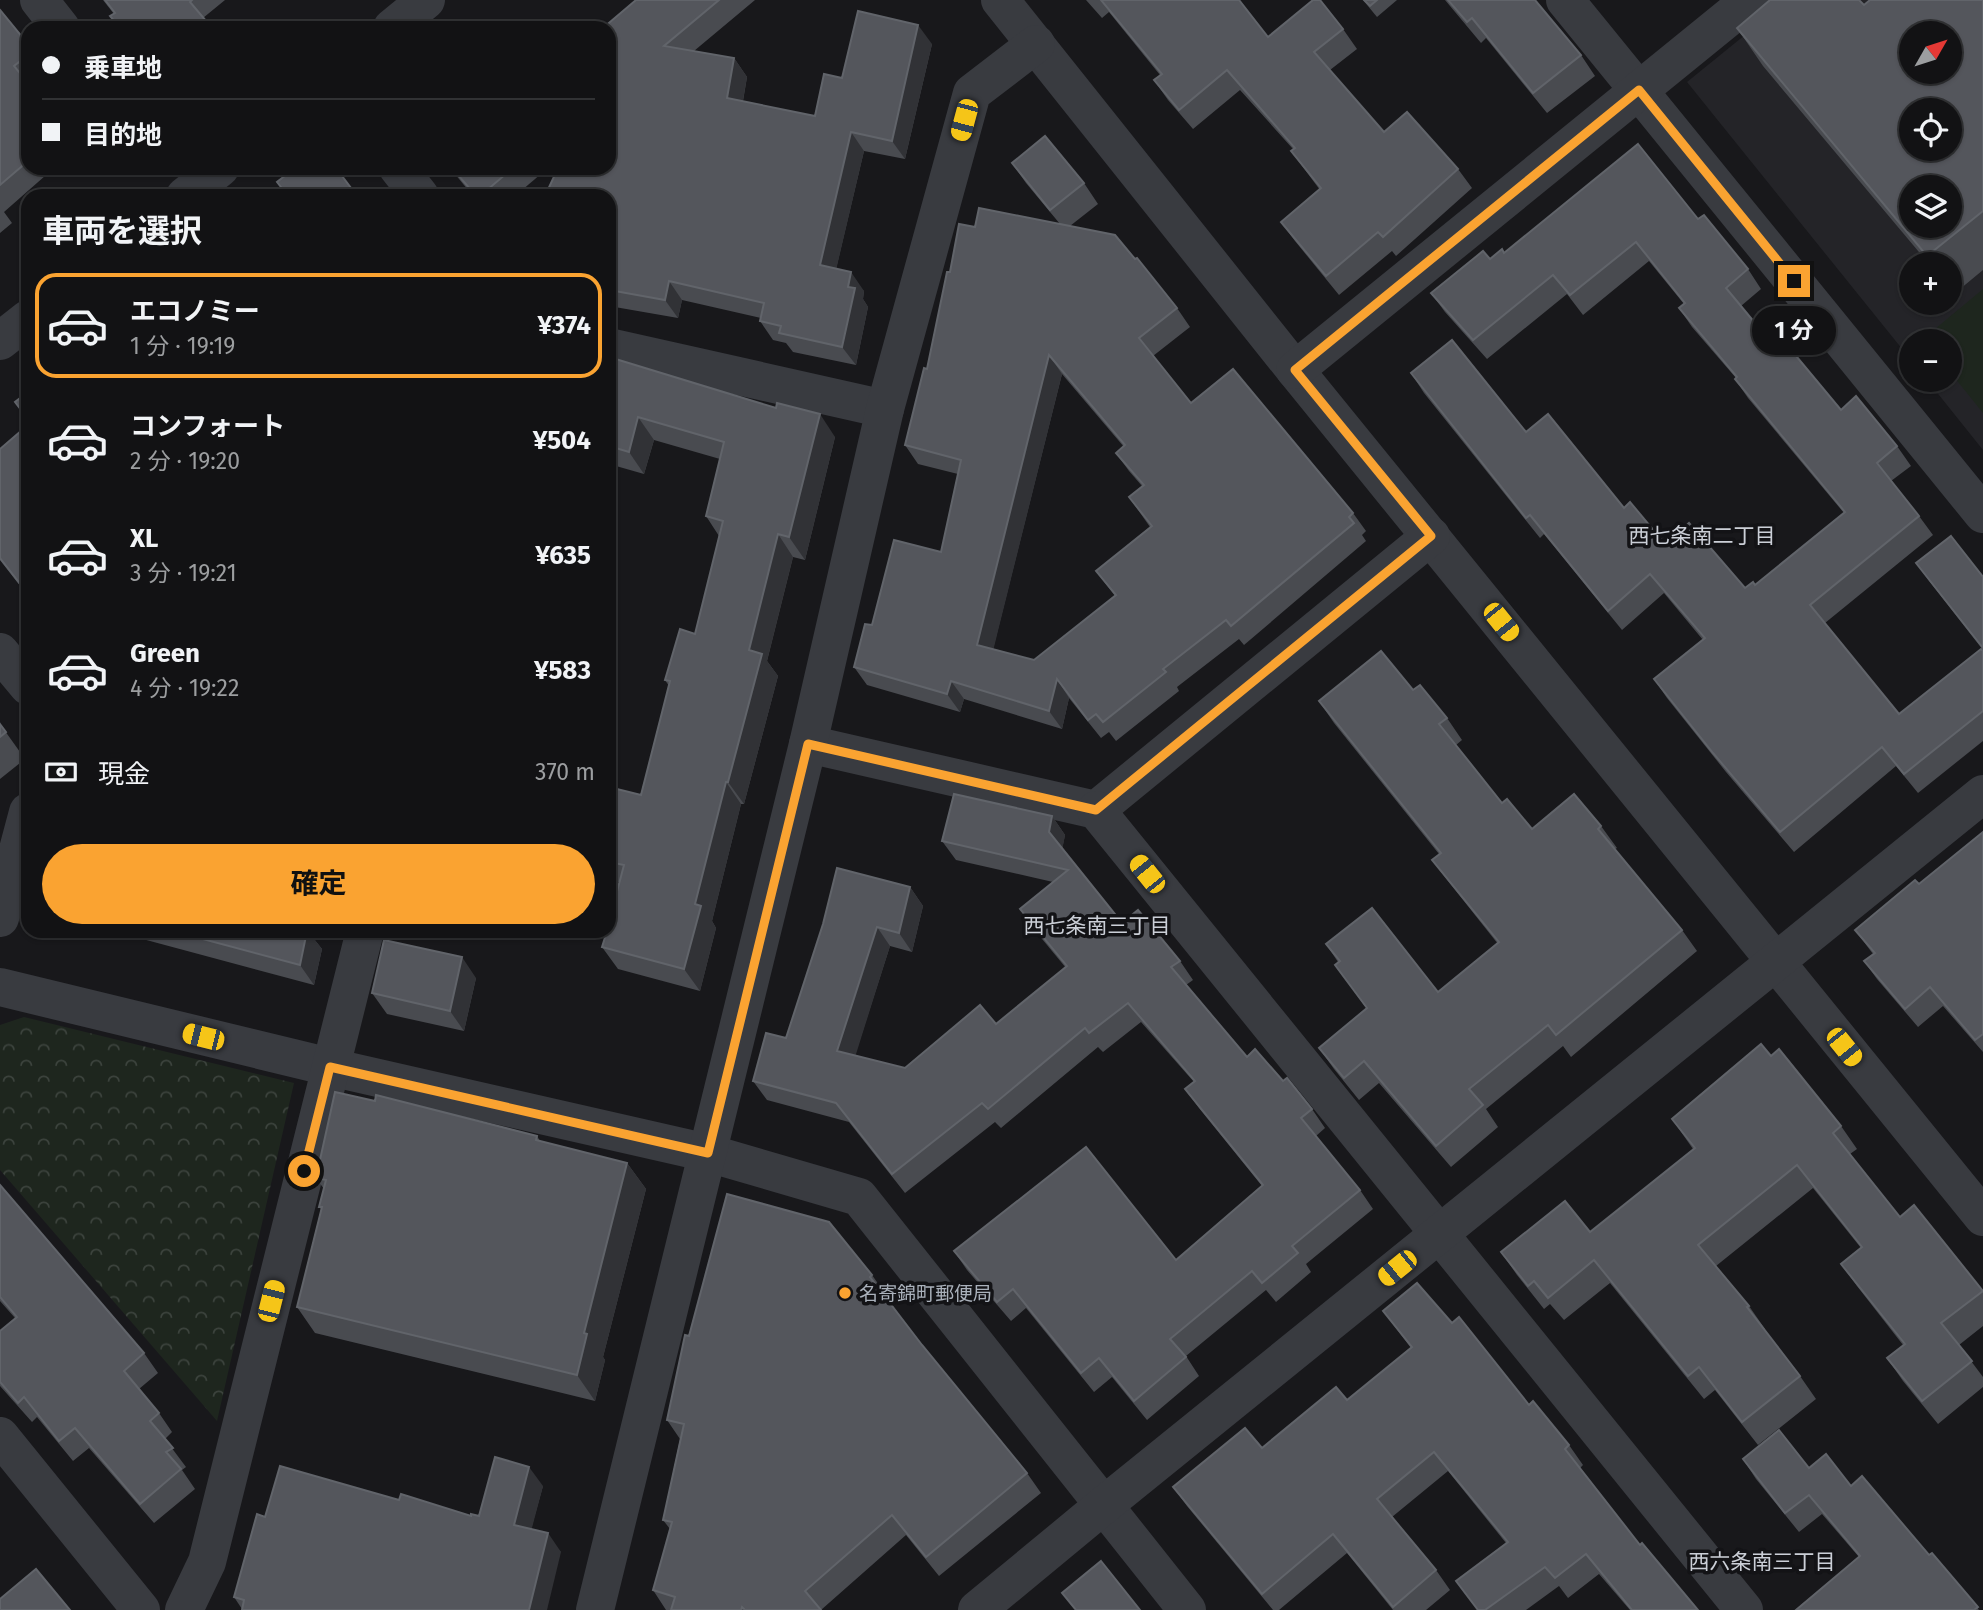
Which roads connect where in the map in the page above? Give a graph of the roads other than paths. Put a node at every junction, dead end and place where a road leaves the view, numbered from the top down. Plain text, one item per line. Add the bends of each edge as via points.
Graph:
1 (39, 0) edge
2 (426, 0) edge
3 (1000, 0) edge
4 (1565, 0) edge
5 (1750, 0) edge
6 (56, 21) edge
7 (400, 21) edge
8 (1035, 44) junction
9 (1639, 90) junction
10 (404, 175) edge
11 (414, 189) edge
12 (21, 324) edge
13 (0, 341) edge
14 (616, 349) edge
15 (1295, 370) junction
16 (885, 409) junction
17 (1983, 514) edge
18 (1431, 536) junction
19 (0, 652) edge
20 (21, 678) edge
21 (808, 744) junction
22 (1983, 794) edge
23 (1096, 810) junction
24 (21, 838) edge
25 (0, 918) edge
26 (363, 938) edge
27 (1775, 962) junction
28 (0, 988) edge
29 (330, 1067) junction
30 (708, 1153) junction
31 (1983, 1217) edge
32 (1439, 1234) junction
33 (0, 1436) edge
34 (1104, 1505) junction
35 (141, 1610) edge
36 (184, 1610) edge
37 (595, 1610) edge
38 (977, 1610) edge
39 (1187, 1610) edge
40 (1744, 1610) edge

1 - 6 street
2 - 7 street
3 - 8 street
4 - 9 street
5 - 9 street
8 - 15 street
8 - 16 street via 972,93
9 - 15 street
9 - 17 street
10 - 11 street
12 - 13 street
14 - 16 street
15 - 18 street
16 - 21 street
18 - 23 street
18 - 27 street
19 - 20 street
21 - 23 street
21 - 30 street
22 - 27 street
23 - 32 street
24 - 25 street
26 - 29 street
27 - 31 street
27 - 32 street
28 - 29 street
29 - 30 street
29 - 36 street via 207,1562
30 - 34 street via 859,1198
30 - 37 street
32 - 34 street
32 - 40 street
33 - 35 street
34 - 38 street
34 - 39 street

